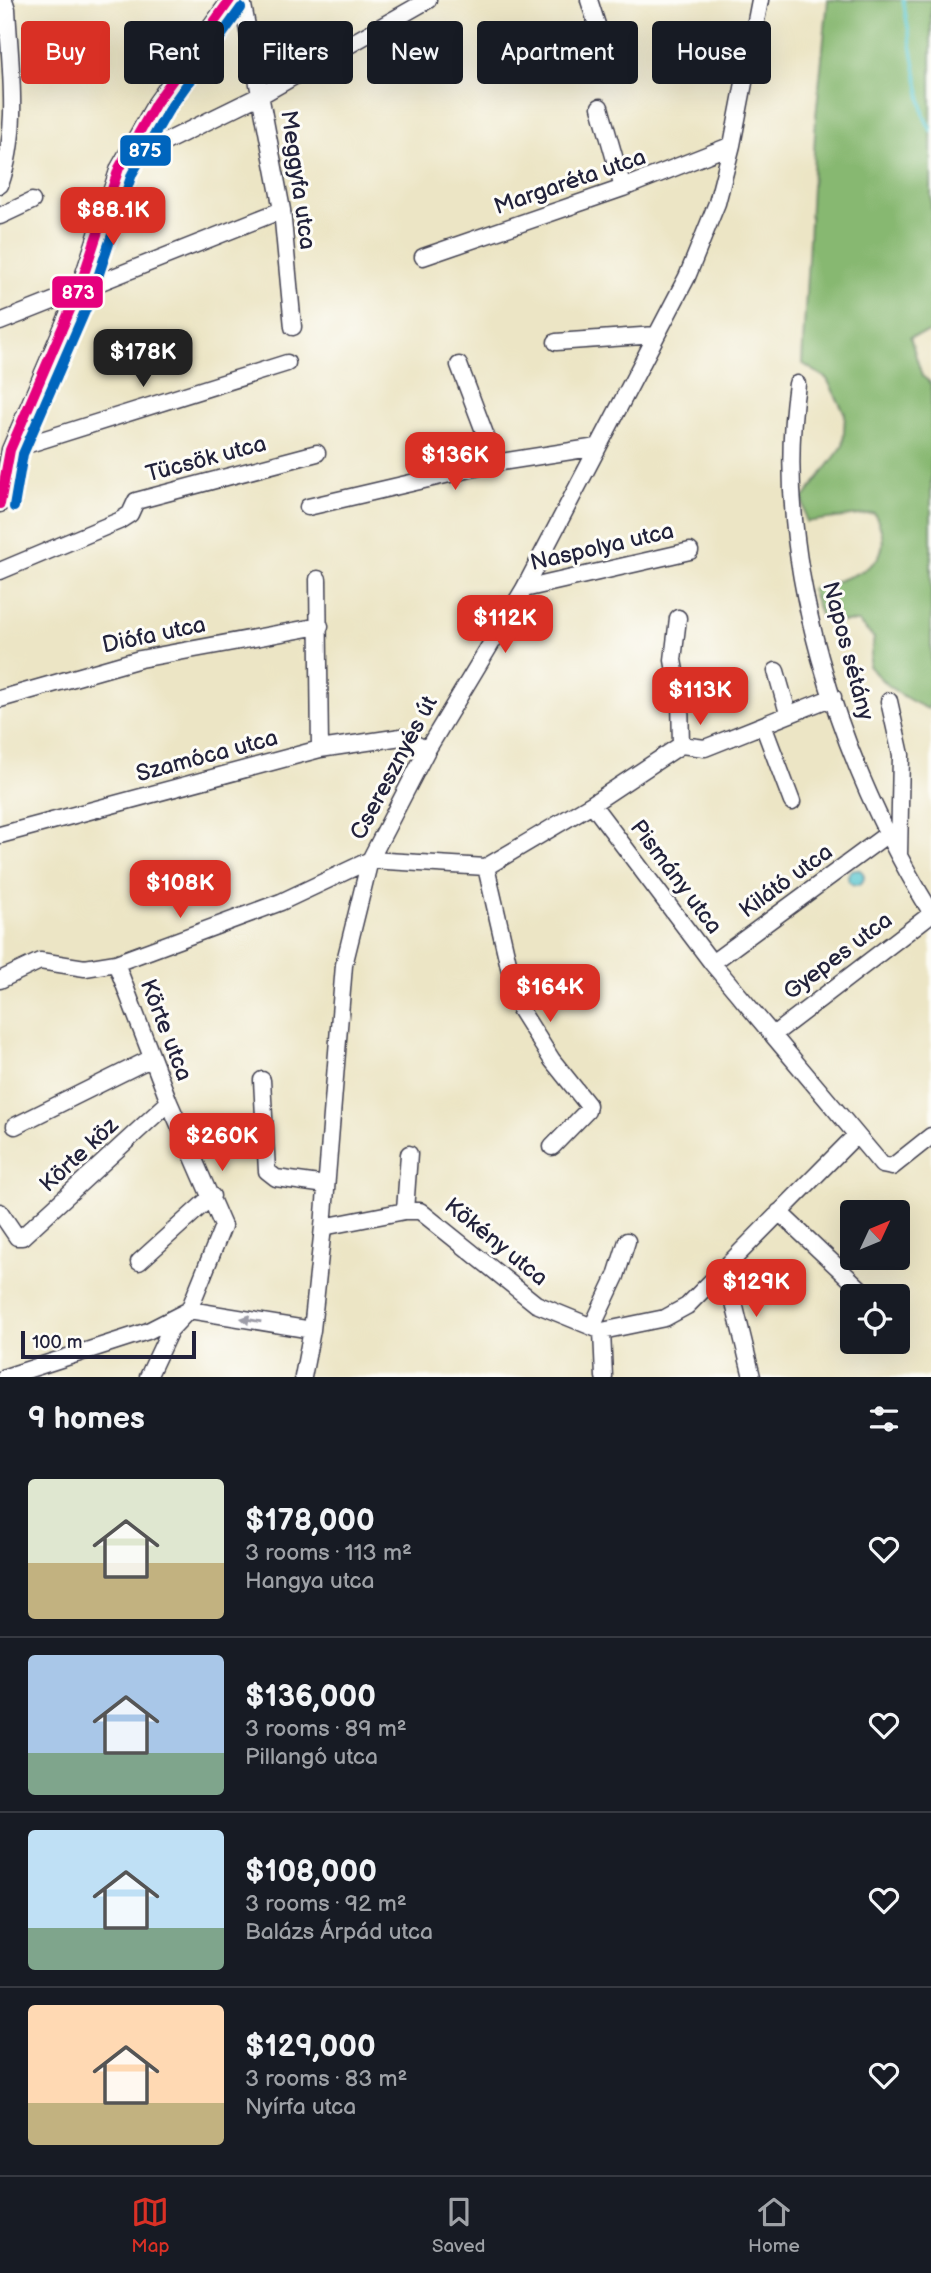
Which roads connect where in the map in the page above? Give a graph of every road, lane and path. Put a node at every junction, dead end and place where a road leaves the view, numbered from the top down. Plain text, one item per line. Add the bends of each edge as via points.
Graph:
1 (4, 0) edge
2 (230, 0) edge
3 (242, 0) edge
4 (428, 0) edge
5 (589, 0) edge
6 (760, 0) edge
7 (396, 19) joint
8 (596, 21) edge
9 (262, 94) junction
10 (600, 107) dead end
11 (732, 145) junction
12 (151, 149) dead end
13 (0, 185) edge
14 (623, 188) junction
15 (32, 201) dead end
16 (282, 210) junction
17 (0, 215) edge
18 (423, 257) dead end
19 (79, 289) junction
20 (0, 322) edge
21 (293, 327) dead end
22 (656, 335) junction
23 (556, 342) dead end
24 (287, 363) dead end
25 (459, 365) dead end
26 (797, 384) dead end
27 (597, 447) junction
28 (10, 450) junction
29 (317, 453) dead end
30 (501, 462) junction
31 (0, 504) edge
32 (308, 507) dead end
33 (690, 551) dead end
34 (0, 571) edge
35 (318, 579) dead end
36 (524, 589) junction
37 (678, 618) dead end
38 (320, 626) junction
39 (776, 671) dead end
40 (833, 697) junction
41 (0, 699) edge
42 (889, 701) dead end
43 (788, 713) junction
44 (763, 725) junction
45 (681, 745) junction
46 (320, 749) junction
47 (427, 750) junction
48 (792, 802) dead end
49 (592, 804) junction
50 (0, 835) edge
51 (886, 835) junction
52 (899, 857) junction
53 (370, 860) junction
54 (486, 867) junction
55 (931, 913) edge
56 (116, 963) junction
57 (712, 963) junction
58 (0, 981) edge
59 (773, 1035) junction
60 (152, 1058) junction
61 (262, 1080) dead end
62 (169, 1102) junction
63 (15, 1126) dead end
64 (856, 1135) junction
65 (931, 1136) edge
66 (552, 1147) dead end
67 (409, 1154) dead end
68 (326, 1185) junction
69 (212, 1196) junction
70 (405, 1210) junction
71 (0, 1212) edge
72 (779, 1212) junction
73 (323, 1227) junction
74 (627, 1241) dead end
75 (139, 1262) dead end
76 (726, 1270) junction
77 (855, 1284) edge
78 (189, 1310) junction
79 (597, 1329) junction
80 (312, 1330) junction
81 (5, 1377) edge
82 (148, 1377) edge
83 (303, 1377) edge
84 (604, 1377) edge
85 (752, 1377) edge

1 - 13 street via 11,137
2 - 19 street via 131,145
3 - 9 street, Meggyfa utca
4 - 7 street
5 - 8 street
6 - 11 street, Cseresznyés út
7 - 9 street
9 - 12 street
9 - 16 street, Meggyfa utca
10 - 14 street
11 - 14 street, Margaréta utca
11 - 22 street, Cseresznyés út via 717,203 687,277
14 - 18 street, Margaréta utca
15 - 17 street
16 - 19 street
16 - 21 street, Meggyfa utca
19 - 20 street
19 - 28 street
22 - 23 street
22 - 27 street, Cseresznyés út
24 - 28 street
25 - 30 street via 493,455
26 - 40 street, Napos sétány via 791,483 807,600
27 - 30 street
27 - 36 street, Cseresznyés út
28 - 31 street
29 - 34 street, Tücsök utca via 136,501 130,514 119,521
30 - 32 street
33 - 36 street, Naspolya utca
35 - 38 street
36 - 47 street, Cseresznyés út
37 - 45 street via 673,660
38 - 41 street, Diófa utca via 140,659
38 - 46 street
39 - 43 street
40 - 43 street
40 - 51 street, Napos sétány
42 - 52 street via 901,755
43 - 44 street
44 - 45 street via 705,748
44 - 48 street
45 - 49 street
46 - 47 street, Szamóca utca via 401,737
46 - 50 street, Szamóca utca
47 - 53 street, Cseresznyés út
49 - 54 street
49 - 57 street, Pismány utca
51 - 52 street, Napos sétány
51 - 57 street, Kilátó utca
52 - 55 street, Napos sétány
53 - 54 street
53 - 56 street via 281,902
53 - 68 street, Cseresznyés út via 344,965
54 - 66 street via 519,1006 552,1060 588,1105
55 - 59 street, Gyepes utca
56 - 58 street via 85,968 40,961
56 - 60 street, Körte utca
57 - 59 street, Pismány utca
59 - 64 street, Pismány utca
60 - 62 street, Körte utca
60 - 63 street
61 - 68 street via 270,1175
62 - 69 street, Körte utca
62 - 71 street, Körte köz via 22,1237
64 - 65 street, Pismány utca via 885,1167 892,1167
64 - 72 street
67 - 70 street, Kökény utca
68 - 73 street, Cseresznyés út
69 - 75 street
69 - 78 street, Körte utca via 223,1230
70 - 73 street, Kökény utca
70 - 79 street, Kökény utca via 428,1215 536,1304
72 - 76 street
72 - 77 street
73 - 80 street, Cseresznyés út
74 - 79 street
76 - 79 street via 678,1312
76 - 85 street
80 -> 78 street
78 - 81 street via 148,1331
78 - 82 street, Körte utca via 170,1330
79 - 84 street
80 - 83 street, Cseresznyés út

